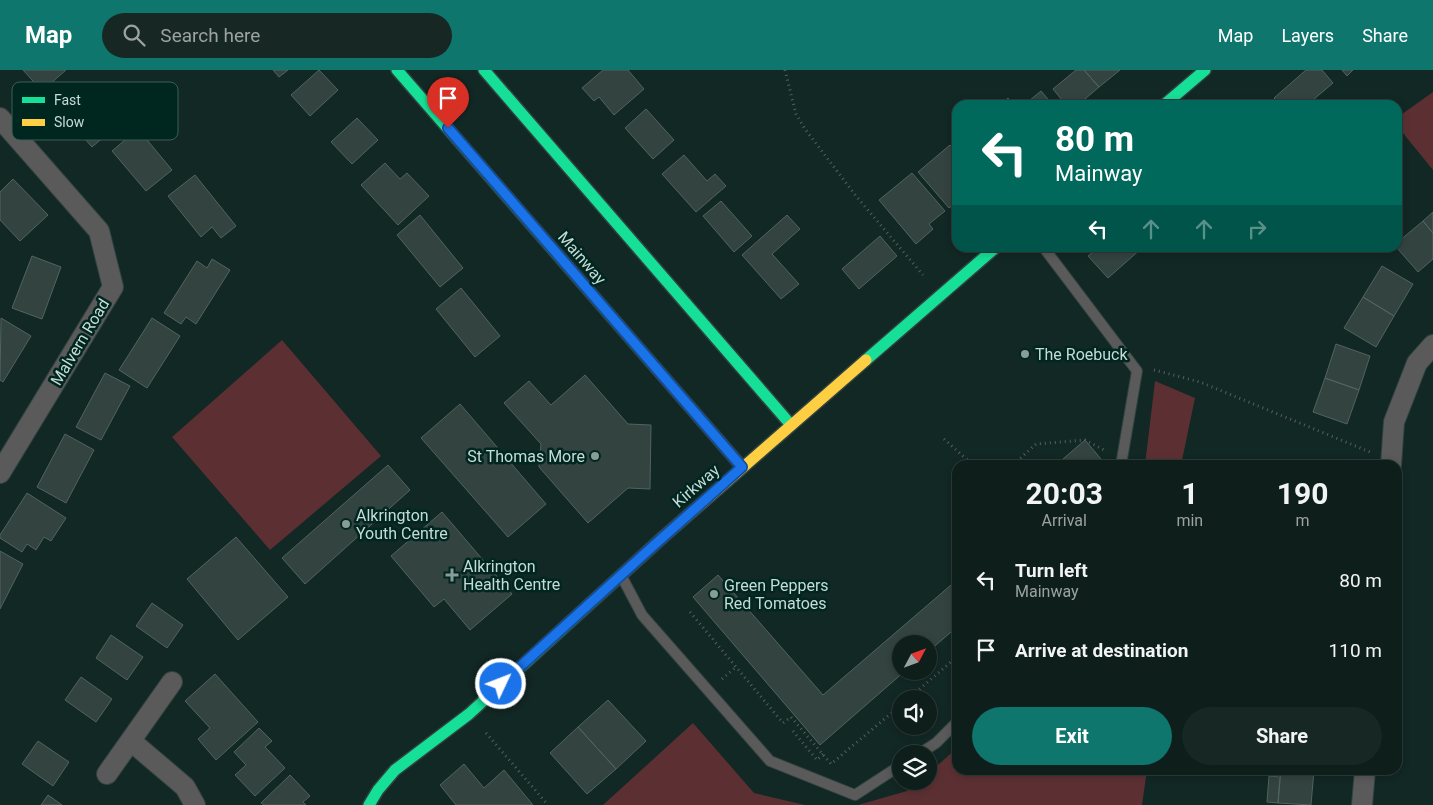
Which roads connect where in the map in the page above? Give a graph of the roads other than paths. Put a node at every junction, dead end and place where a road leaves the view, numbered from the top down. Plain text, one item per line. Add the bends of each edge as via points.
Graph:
1 (398, 70) edge
2 (484, 70) edge
3 (1205, 70) edge
4 (1170, 100) edge
5 (0, 118) edge
6 (12, 132) edge
7 (19, 140) edge
8 (990, 252) edge
9 (1047, 252) edge
10 (1433, 345) edge
11 (791, 425) junction
12 (1122, 460) edge
13 (1391, 460) edge
14 (742, 467) junction
15 (0, 473) edge
16 (620, 575) junction
17 (172, 682) dead end
18 (952, 727) edge
19 (131, 741) junction
20 (932, 745) edge
21 (892, 771) edge
22 (107, 774) dead end
23 (1365, 775) edge
24 (195, 805) edge
25 (369, 805) edge
26 (1362, 805) edge

1 - 14 street, Mainway
2 - 11 street
3 - 4 street
5 - 6 street, Malvern Road
7 - 15 street, Malvern Road via 99,231 113,287
8 - 11 street, Kirkway
9 - 12 lane via 1137,371
10 - 13 street via 1417,363 1394,422
11 - 14 street, Kirkway
14 - 16 street, Kirkway
16 - 21 lane via 642,615 770,761 855,795
16 - 25 street, Kirkway via 469,714 395,770
17 - 19 street
18 - 20 lane
19 - 22 street
19 - 24 street via 185,787
23 - 26 street

